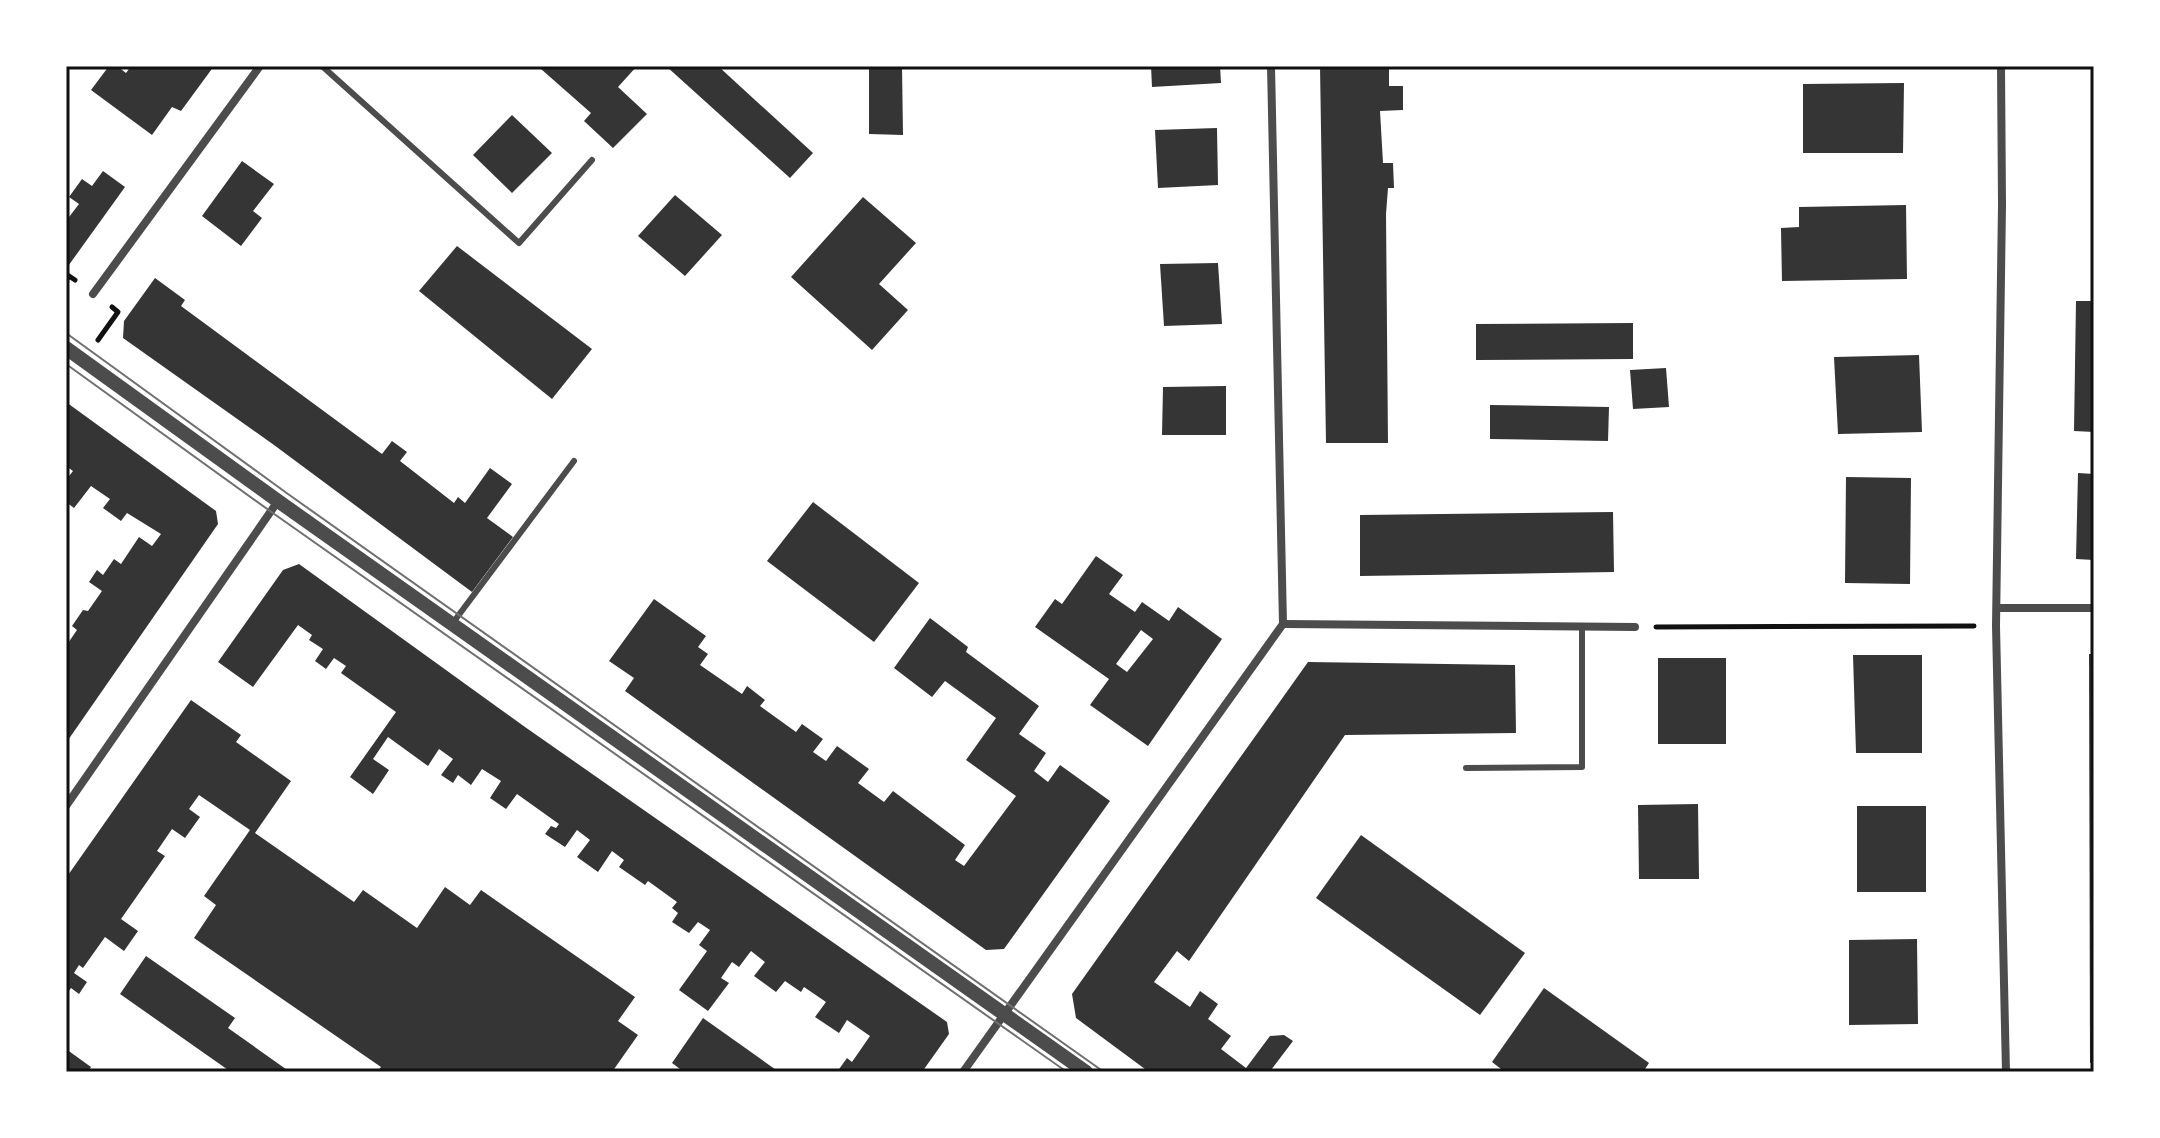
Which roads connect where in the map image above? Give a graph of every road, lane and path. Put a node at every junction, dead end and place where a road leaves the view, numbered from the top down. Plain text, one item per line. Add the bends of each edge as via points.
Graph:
1 (260, 66) edge
2 (322, 66) edge
3 (1271, 66) edge
4 (2001, 66) edge
5 (592, 160) dead end
6 (93, 294) joint
7 (66, 348) edge
8 (84, 360) junction
9 (574, 461) dead end
10 (278, 501) junction
11 (1997, 608) junction
12 (2094, 608) edge
13 (452, 624) junction
14 (1283, 624) junction
15 (1996, 626) junction
16 (1582, 627) junction
17 (1635, 627) joint
18 (1466, 768) dead end
19 (66, 806) edge
20 (1003, 1013) junction
21 (963, 1072) edge
22 (1086, 1072) edge
23 (2006, 1072) edge

1 - 6 street
2 - 5 lane via 519,243
3 - 14 street
4 - 11 street
6 - 8 path via 118,312
7 - 8 street
8 - 10 street
9 - 13 lane
10 - 13 street
10 - 19 street
11 - 12 street
11 - 15 street
13 - 20 street
14 - 16 street
14 - 20 street
15 - 17 path
15 - 23 street
16 - 17 street
16 - 18 lane via 1582,767
20 - 21 street
20 - 22 street

